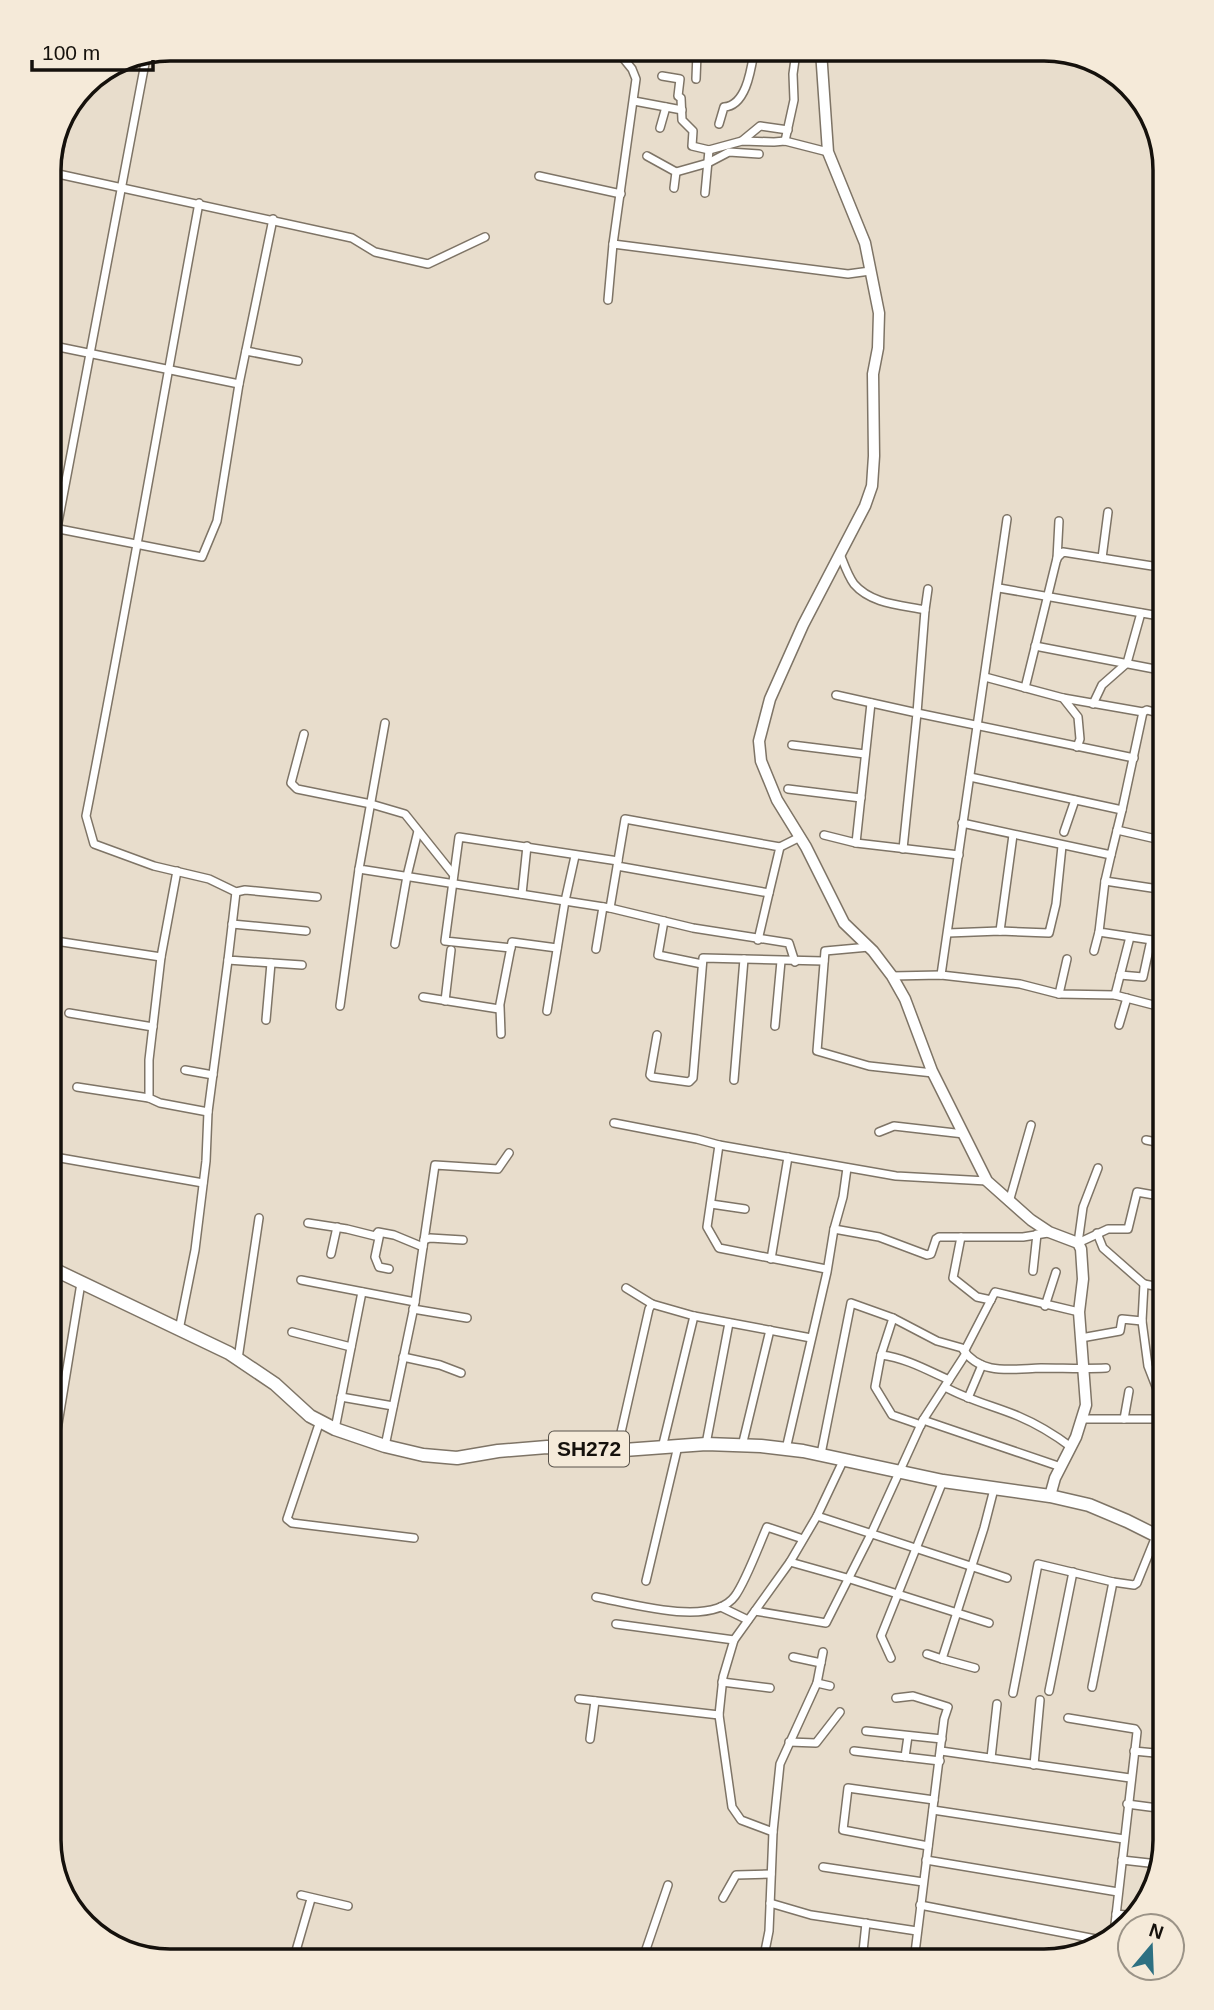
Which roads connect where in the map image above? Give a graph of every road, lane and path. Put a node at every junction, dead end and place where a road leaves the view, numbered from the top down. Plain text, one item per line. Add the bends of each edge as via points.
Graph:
1 (626, 61) edge
2 (697, 61) edge
3 (751, 61) edge
4 (795, 61) edge
5 (822, 61) edge
6 (145, 64) edge
7 (662, 76) dead end
8 (696, 79) dead end
9 (634, 101) junction
10 (666, 107) junction
11 (681, 110) junction
12 (719, 124) dead end
13 (660, 128) dead end
14 (788, 130) junction
15 (743, 141) junction
16 (785, 141) junction
17 (709, 150) junction
18 (828, 152) junction
19 (759, 154) dead end
20 (647, 156) dead end
21 (708, 163) junction
22 (676, 172) junction
23 (61, 174) edge
24 (539, 176) dead end
25 (123, 188) junction
26 (674, 188) dead end
27 (705, 193) dead end
28 (621, 194) junction
29 (199, 203) junction
30 (273, 219) junction
31 (485, 237) dead end
32 (613, 244) junction
33 (870, 271) junction
34 (608, 300) dead end
35 (61, 348) edge
36 (246, 351) junction
37 (91, 354) junction
38 (298, 361) dead end
39 (169, 368) junction
40 (239, 384) junction
41 (61, 491) edge
42 (1108, 512) dead end
43 (1007, 519) dead end
44 (1059, 521) dead end
45 (61, 530) edge
46 (136, 544) junction
47 (840, 554) junction
48 (1102, 558) junction
49 (1057, 560) junction
50 (1153, 566) edge
51 (999, 587) junction
52 (928, 589) dead end
53 (1048, 595) junction
54 (925, 610) junction
55 (1141, 613) junction
56 (1153, 615) edge
57 (1035, 646) junction
58 (1127, 663) junction
59 (1153, 668) edge
60 (985, 677) junction
61 (1025, 688) junction
62 (836, 695) dead end
63 (1063, 698) junction
64 (871, 703) junction
65 (1093, 704) junction
66 (1143, 712) junction
67 (1153, 712) edge
68 (917, 713) junction
69 (385, 723) dead end
70 (978, 726) junction
71 (304, 734) dead end
72 (792, 745) dead end
73 (1077, 747) junction
74 (865, 754) junction
75 (1134, 758) junction
76 (970, 777) junction
77 (788, 789) dead end
78 (861, 798) junction
79 (1075, 800) junction
80 (371, 804) junction
81 (1122, 810) junction
82 (961, 823) junction
83 (1117, 830) junction
84 (418, 831) junction
85 (1064, 832) dead end
86 (824, 835) dead end
87 (1013, 835) junction
88 (800, 837) junction
89 (1153, 838) edge
90 (856, 843) junction
91 (1062, 845) junction
92 (527, 846) junction
93 (780, 847) junction
94 (903, 849) junction
95 (959, 855) junction
96 (1111, 855) junction
97 (575, 856) junction
98 (617, 864) junction
99 (359, 869) junction
100 (177, 871) junction
101 (407, 876) junction
102 (453, 878) junction
103 (1104, 881) junction
104 (1153, 888) edge
105 (236, 892) junction
106 (769, 893) junction
107 (522, 894) junction
108 (317, 897) dead end
109 (565, 901) junction
110 (607, 908) junction
111 (664, 921) junction
112 (232, 924) junction
113 (306, 931) dead end
114 (1000, 931) junction
115 (1099, 932) junction
116 (948, 933) junction
117 (1130, 937) junction
118 (758, 940) junction
119 (1151, 940) joint
120 (61, 942) edge
121 (395, 944) dead end
122 (869, 947) junction
123 (511, 948) junction
124 (557, 948) junction
125 (596, 949) dead end
126 (451, 950) dead end
127 (1094, 950) dead end
128 (161, 957) junction
129 (1068, 958) dead end
130 (744, 959) junction
131 (228, 960) junction
132 (781, 961) junction
133 (824, 961) junction
134 (795, 962) junction
135 (271, 963) junction
136 (702, 964) junction
137 (302, 965) dead end
138 (941, 975) junction
139 (1120, 975) junction
140 (892, 976) junction
141 (1059, 994) junction
142 (1115, 995) junction
143 (423, 997) dead end
144 (1127, 998) junction
145 (445, 1001) junction
146 (1153, 1005) edge
147 (340, 1006) dead end
148 (500, 1007) junction
149 (547, 1011) dead end
150 (69, 1013) dead end
151 (266, 1020) dead end
152 (775, 1026) dead end
153 (1119, 1026) dead end
154 (153, 1027) junction
155 (501, 1034) dead end
156 (657, 1035) dead end
157 (185, 1070) dead end
158 (933, 1073) junction
159 (213, 1075) junction
160 (734, 1080) dead end
161 (77, 1087) dead end
162 (149, 1098) junction
163 (208, 1112) junction
164 (614, 1123) dead end
165 (1031, 1125) dead end
166 (879, 1132) dead end
167 (965, 1134) junction
168 (1146, 1140) dead end
169 (1153, 1141) edge
170 (719, 1145) junction
171 (509, 1153) dead end
172 (788, 1157) junction
173 (61, 1158) edge
174 (847, 1167) junction
175 (1098, 1168) dead end
176 (987, 1181) junction
177 (204, 1184) junction
178 (1153, 1195) edge
179 (1008, 1203) junction
180 (711, 1204) junction
181 (745, 1209) dead end
182 (259, 1218) dead end
183 (308, 1223) dead end
184 (337, 1227) junction
185 (834, 1229) junction
186 (380, 1232) junction
187 (1049, 1232) junction
188 (1097, 1233) junction
189 (1037, 1234) junction
190 (961, 1237) junction
191 (463, 1240) dead end
192 (423, 1243) junction
193 (1078, 1243) junction
194 (331, 1254) dead end
195 (772, 1259) junction
196 (389, 1269) dead end
197 (826, 1269) junction
198 (1033, 1271) dead end
199 (1056, 1272) dead end
200 (61, 1273) edge
201 (301, 1280) dead end
202 (81, 1283) junction
203 (1144, 1284) junction
204 (1153, 1286) edge
205 (626, 1288) dead end
206 (362, 1292) junction
207 (991, 1300) junction
208 (652, 1304) junction
209 (414, 1306) junction
210 (1045, 1306) junction
211 (1079, 1312) junction
212 (694, 1316) junction
213 (467, 1318) dead end
214 (893, 1318) junction
215 (1142, 1321) junction
216 (729, 1323) junction
217 (179, 1330) junction
218 (770, 1330) junction
219 (292, 1332) dead end
220 (811, 1338) junction
221 (1081, 1338) junction
222 (351, 1347) junction
223 (965, 1353) junction
224 (881, 1355) junction
225 (403, 1357) junction
226 (238, 1359) junction
227 (982, 1364) junction
228 (1106, 1368) dead end
229 (1082, 1370) junction
230 (461, 1373) dead end
231 (1153, 1379) edge
232 (947, 1384) junction
233 (1129, 1391) dead end
234 (341, 1397) junction
235 (968, 1398) junction
236 (61, 1406) edge
237 (393, 1406) junction
238 (1082, 1419) junction
239 (1124, 1419) junction
240 (1153, 1419) edge
241 (320, 1421) junction
242 (922, 1423) junction
243 (335, 1429) junction
244 (705, 1444) junction
245 (386, 1446) junction
246 (678, 1446) junction
247 (742, 1446) junction
248 (1071, 1447) junction
249 (663, 1448) junction
250 (786, 1449) junction
251 (617, 1450) junction
252 (821, 1454) junction
253 (845, 1459) junction
254 (1061, 1467) junction
255 (900, 1471) junction
256 (943, 1481) junction
257 (993, 1489) junction
258 (1050, 1496) junction
259 (817, 1516) junction
260 (871, 1534) junction
261 (1153, 1534) edge
262 (414, 1538) dead end
263 (803, 1539) junction
264 (917, 1548) junction
265 (1153, 1554) edge
266 (790, 1562) junction
267 (972, 1566) junction
268 (1073, 1572) junction
269 (847, 1578) junction
270 (1007, 1578) dead end
271 (646, 1581) dead end
272 (1113, 1582) junction
273 (897, 1595) junction
274 (596, 1597) dead end
275 (721, 1607) junction
276 (755, 1611) junction
277 (958, 1613) junction
278 (748, 1620) junction
279 (989, 1623) dead end
280 (616, 1624) dead end
281 (733, 1640) junction
282 (823, 1652) dead end
283 (927, 1654) dead end
284 (793, 1657) dead end
285 (891, 1658) dead end
286 (942, 1659) junction
287 (821, 1663) junction
288 (975, 1668) dead end
289 (722, 1682) junction
290 (817, 1683) junction
291 (830, 1686) dead end
292 (1092, 1687) dead end
293 (770, 1688) dead end
294 (1049, 1691) dead end
295 (1013, 1693) dead end
296 (897, 1698) dead end
297 (579, 1699) dead end
298 (1040, 1700) dead end
299 (595, 1701) junction
300 (997, 1704) dead end
301 (840, 1712) dead end
302 (719, 1715) junction
303 (1068, 1718) dead end
304 (866, 1731) dead end
305 (908, 1736) junction
306 (590, 1739) dead end
307 (942, 1740) junction
308 (789, 1742) junction
309 (854, 1751) dead end
310 (941, 1751) junction
311 (1134, 1751) junction
312 (1153, 1753) edge
313 (905, 1757) junction
314 (991, 1758) junction
315 (940, 1761) junction
316 (1034, 1765) junction
317 (1130, 1778) junction
318 (934, 1800) junction
319 (1127, 1804) junction
320 (1153, 1807) edge
321 (933, 1810) junction
322 (772, 1832) junction
323 (1124, 1839) junction
324 (928, 1846) junction
325 (926, 1860) junction
326 (1122, 1860) junction
327 (1150, 1863) edge
328 (823, 1867) dead end
329 (771, 1874) junction
330 (923, 1882) junction
331 (668, 1885) dead end
332 (1118, 1892) junction
333 (301, 1895) dead end
334 (723, 1898) dead end
335 (311, 1899) junction
336 (770, 1903) junction
337 (920, 1905) junction
338 (348, 1906) dead end
339 (1116, 1912) edge
340 (1116, 1914) edge
341 (866, 1923) junction
342 (1115, 1923) edge
343 (917, 1931) junction
344 (1090, 1938) edge
345 (296, 1949) edge
346 (646, 1949) edge
347 (765, 1949) edge
348 (863, 1949) edge
349 (915, 1949) edge

1 - 9 street via 636,79
2 - 8 street
3 - 12 street via 741,97 724,107
4 - 14 street
5 - 18 street
6 - 25 street
7 - 11 street via 680,79
9 - 10 street
9 - 28 street
10 - 11 street
10 - 13 street
11 - 17 street via 682,120 693,131 692,146
14 - 15 street via 760,126
14 - 16 street
15 - 16 street
15 - 17 street
16 - 18 street
17 - 21 street
18 - 33 street via 865,243
19 - 21 street via 729,152
20 - 22 street
21 - 22 street
21 - 27 street
22 - 26 street
23 - 25 street
24 - 28 street
25 - 29 street
25 - 37 street
28 - 32 street
29 - 30 street
29 - 39 street
30 - 31 street via 352,238 375,252 428,264
30 - 36 street
32 - 33 street via 848,274
32 - 34 street
33 - 47 street via 879,313 873,374 872,486
35 - 37 street
36 - 38 street
36 - 40 street
37 - 39 street
37 - 41 street
39 - 40 street
39 - 46 street
40 - 46 street via 217,521 202,557
42 - 48 street
43 - 51 street
44 - 49 street
45 - 46 street
46 - 100 street via 86,816 94,844
47 - 54 street via 852,582 863,593
47 - 88 street via 770,699 759,741 767,780
48 - 49 street via 1063,552
48 - 50 street
49 - 53 street
51 - 53 street
51 - 60 street
52 - 54 street
53 - 55 street
53 - 57 street
54 - 68 street
55 - 56 street
55 - 58 street
57 - 58 street
57 - 61 street
58 - 59 street
58 - 65 street via 1102,685
60 - 61 street
60 - 70 street
61 - 63 street
62 - 64 street
63 - 65 street
63 - 73 street via 1078,718
64 - 68 street
64 - 74 street
65 - 66 street
66 - 67 street
66 - 75 street
68 - 70 street
68 - 94 street
69 - 80 street
70 - 73 street
70 - 76 street
71 - 80 street via 291,783 297,789
72 - 74 street
73 - 75 street
74 - 78 street
75 - 81 street
76 - 79 street
76 - 82 street
77 - 78 street
78 - 90 street
79 - 81 street
79 - 85 street
80 - 84 street via 405,814
80 - 99 street
81 - 83 street
82 - 87 street
82 - 95 street
83 - 89 street
83 - 96 street
84 - 101 street
84 - 102 street
86 - 90 street
87 - 91 street
87 - 114 street
88 - 93 street
88 - 122 street via 844,923
90 - 94 street
91 - 96 street
91 - 114 street via 1049,933
92 - 97 street
92 - 102 street via 460,836
92 - 107 street
93 - 98 street via 625,819
93 - 106 street
94 - 95 street
95 - 116 street
96 - 103 street
97 - 98 street
97 - 109 street
98 - 106 street
98 - 110 street
99 - 101 street
99 - 147 street
100 - 105 street via 209,878
100 - 128 street
101 - 102 street
101 - 121 street
102 - 107 street
102 - 123 street via 445,941
103 - 104 street
103 - 115 street
105 - 108 street
105 - 112 street
106 - 118 street
107 - 109 street
109 - 110 street
109 - 124 street
110 - 111 street
110 - 125 street
111 - 118 street
111 - 136 street via 658,956
112 - 113 street
112 - 131 street
114 - 116 street
115 - 117 street
115 - 127 street
116 - 138 street
117 - 119 street
117 - 139 street
118 - 134 street via 789,943
119 - 139 street via 1143,977
120 - 128 street
122 - 133 street via 825,951
122 - 140 street
123 - 124 street via 512,942
123 - 148 street
124 - 149 street
126 - 145 street
128 - 154 street
129 - 141 street
130 - 132 street
130 - 136 street via 703,958
130 - 160 street
131 - 135 street
131 - 159 street
132 - 134 street
132 - 152 street
133 - 134 street
133 - 158 street via 817,1051 869,1066
135 - 137 street
135 - 151 street
136 - 156 street via 691,1080 650,1075
138 - 140 street
138 - 141 street via 1020,984
139 - 142 street
140 - 158 street
141 - 142 street
142 - 144 street
143 - 145 street
144 - 146 street
144 - 153 street
145 - 148 street via 495,1010
148 - 155 street
150 - 154 street
154 - 162 street
157 - 159 street
158 - 167 street
159 - 163 street
161 - 162 street
162 - 163 street
163 - 177 street
164 - 170 street
165 - 179 street
166 - 167 street via 894,1126
167 - 176 street
168 - 169 street
170 - 172 street
170 - 180 street
171 - 192 street via 498,1168 435,1165
172 - 174 street
172 - 195 street
173 - 177 street
174 - 176 street via 896,1176
174 - 185 street
175 - 193 street via 1083,1207
176 - 179 street
177 - 217 street
178 - 188 street via 1137,1192 1128,1229
179 - 187 street
180 - 181 street
180 - 195 street via 707,1227 719,1248
182 - 226 street
183 - 184 street
184 - 186 street via 375,1236
184 - 194 street
185 - 190 street via 879,1237 927,1255 939,1237
185 - 197 street
186 - 192 street
186 - 196 street via 375,1258 379,1267
187 - 189 street
187 - 193 street
188 - 193 street
188 - 203 street via 1103,1248
189 - 190 street
189 - 198 street
190 - 207 street via 953,1278 977,1297
191 - 192 street via 430,1238
192 - 209 street
193 - 211 street via 1083,1279
195 - 197 street
197 - 220 street
199 - 210 street
200 - 202 main road, SH272
201 - 206 street
202 - 217 main road, SH272
202 - 236 street
203 - 204 street
203 - 215 street
205 - 208 street
206 - 209 street
206 - 222 street
207 - 210 street via 995,1292
207 - 223 street
208 - 212 street
208 - 251 street
209 - 213 street
209 - 225 street
210 - 211 street
211 - 221 street
212 - 216 street
212 - 249 street
214 - 223 street
214 - 224 street
214 - 252 street via 851,1303
215 - 221 street via 1122,1319 1120,1331
215 - 231 street
216 - 218 street
216 - 244 street
217 - 226 main road, SH272
218 - 220 street
218 - 247 street
219 - 222 street
220 - 250 street
221 - 229 street
222 - 234 street
223 - 227 street
223 - 232 street
224 - 232 street via 913,1363
224 - 242 street via 875,1387 892,1415
225 - 230 street
225 - 237 street
226 - 241 main road, SH272
227 - 229 street via 998,1370
227 - 235 street
228 - 229 street
229 - 238 street via 1086,1405
232 - 235 street
232 - 242 street
233 - 239 street
234 - 237 street
234 - 243 street
235 - 248 street via 1019,1416
237 - 245 street
238 - 239 street
238 - 248 street
239 - 240 street
241 - 243 main road, SH272
241 - 262 street via 288,1519
242 - 254 street
242 - 255 street
243 - 245 main road, SH272
244 - 246 main road, SH272
244 - 247 main road, SH272
245 - 251 main road, SH272 via 457,1458 547,1447
246 - 249 main road, SH272
246 - 271 street
247 - 250 main road, SH272
248 - 254 street
249 - 251 main road, SH272
250 - 252 main road, SH272
252 - 253 main road, SH272
253 - 255 main road, SH272
253 - 259 street
254 - 258 street
255 - 256 main road, SH272
255 - 260 street
256 - 257 main road, SH272
256 - 264 street
257 - 258 main road, SH272
257 - 267 street
258 - 261 main road, SH272 via 1090,1505
259 - 260 street
259 - 263 street
260 - 264 street
260 - 269 street
263 - 266 street
263 - 275 street via 767,1527 735,1596
264 - 267 street
264 - 273 street
265 - 272 street via 1138,1583
266 - 269 street
266 - 276 street
267 - 270 street
267 - 277 street
268 - 272 street
268 - 294 street
268 - 295 street via 1038,1564
269 - 273 street
269 - 276 street via 826,1623
272 - 292 street
273 - 277 street
273 - 285 street via 881,1636
274 - 275 street via 689,1613
275 - 278 street
276 - 278 street
277 - 279 street
277 - 286 street
278 - 281 street
280 - 281 street
281 - 289 street
282 - 287 street
283 - 286 street
284 - 287 street
286 - 288 street
287 - 290 street
289 - 293 street
289 - 302 street
290 - 291 street
290 - 308 street
296 - 307 street via 913,1696 948,1707
297 - 299 street
298 - 316 street
299 - 302 street
299 - 306 street
300 - 314 street
301 - 308 street via 816,1744
302 - 322 street via 732,1807 741,1820
303 - 311 street via 1135,1729
304 - 305 street
305 - 307 street
305 - 313 street
307 - 310 street
308 - 322 street via 780,1764
309 - 313 street
310 - 314 street
310 - 315 street
311 - 312 street
311 - 317 street
313 - 315 street
314 - 316 street
315 - 318 street
316 - 317 street
317 - 319 street
318 - 321 street
318 - 324 street via 848,1788 843,1830
319 - 320 street
319 - 323 street
321 - 323 street
321 - 324 street
322 - 329 street
323 - 326 street
324 - 325 street
325 - 330 street
325 - 332 street
326 - 327 street
326 - 332 street
328 - 330 street
329 - 334 street via 736,1875
329 - 336 street
330 - 337 street
331 - 346 street
332 - 339 street
333 - 335 street
335 - 338 street
335 - 345 street
336 - 341 street
336 - 347 street
337 - 343 street
337 - 344 street
340 - 342 street
341 - 343 street
341 - 348 street
343 - 349 street

